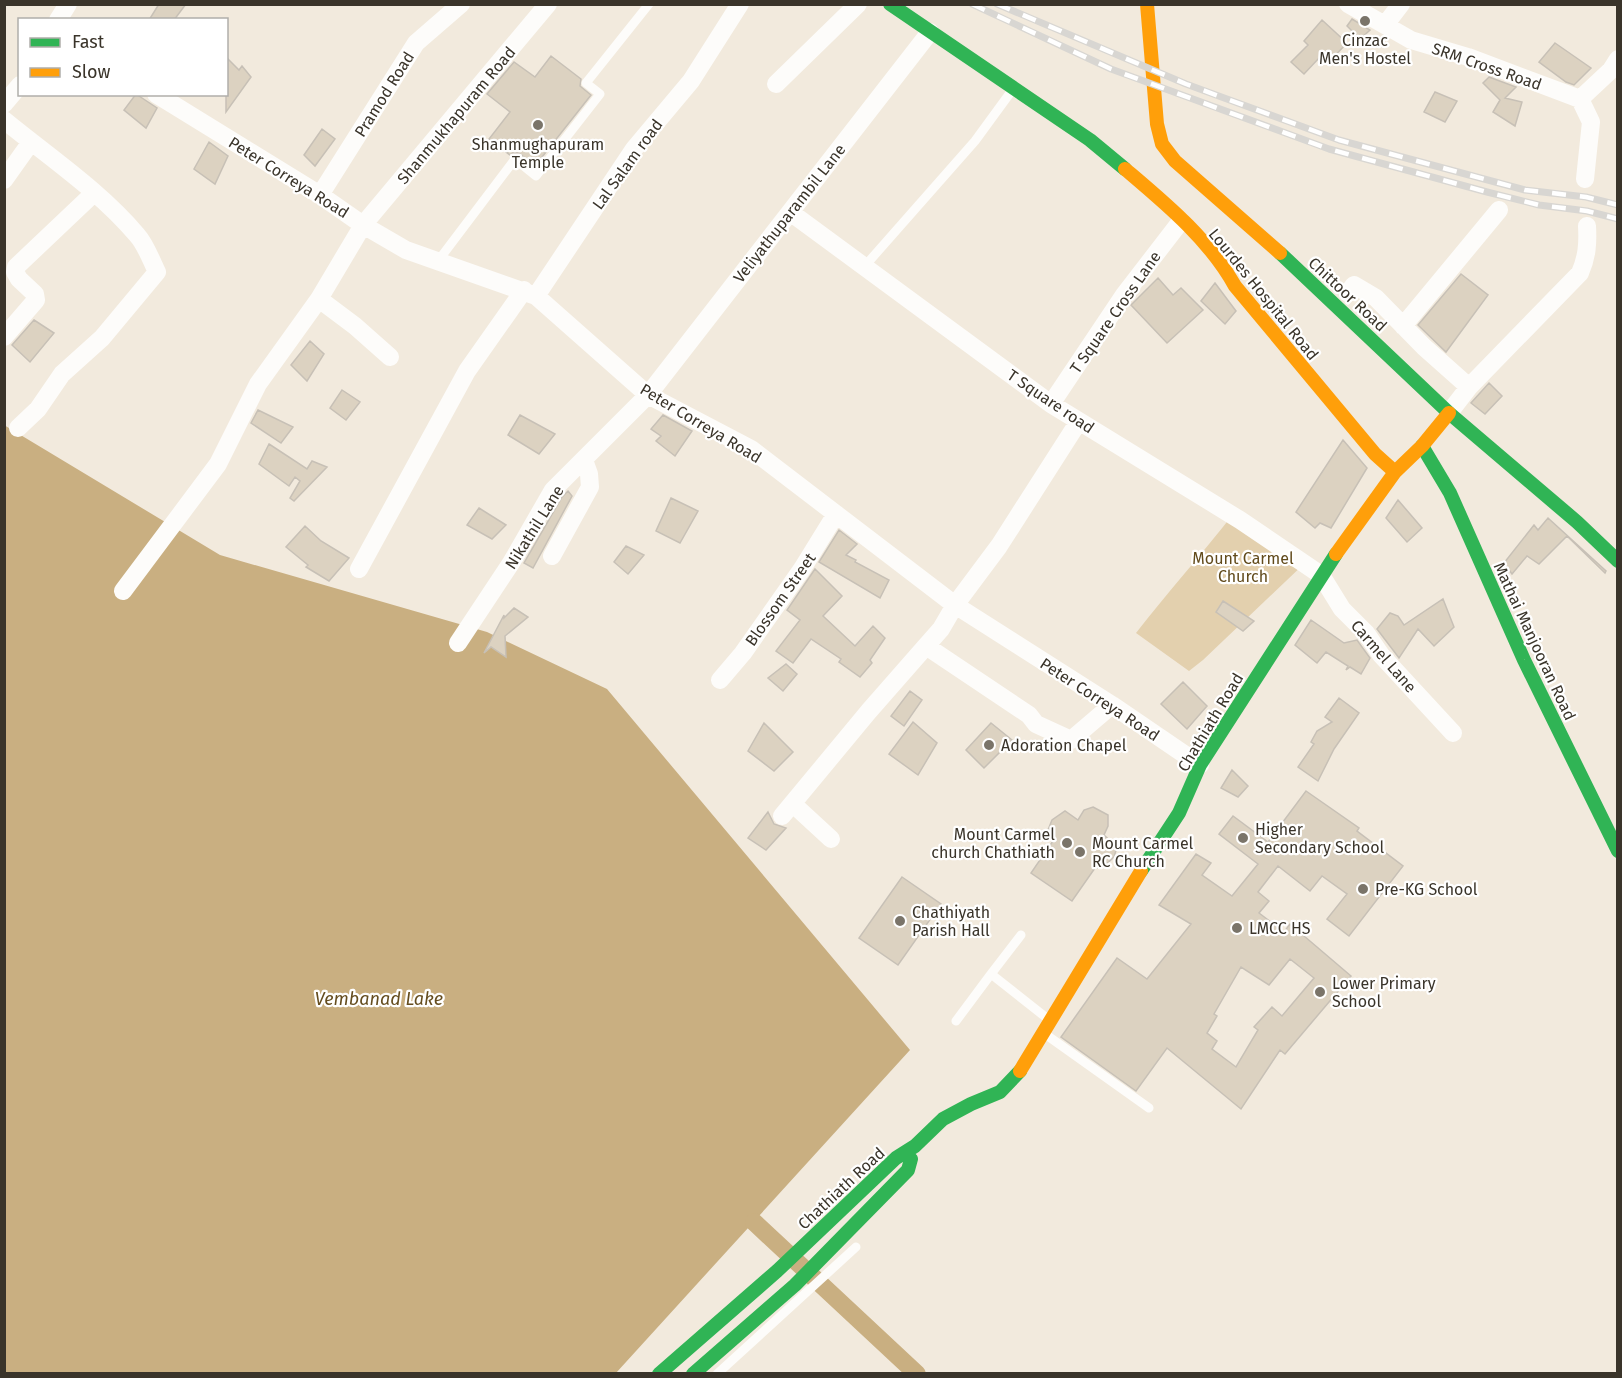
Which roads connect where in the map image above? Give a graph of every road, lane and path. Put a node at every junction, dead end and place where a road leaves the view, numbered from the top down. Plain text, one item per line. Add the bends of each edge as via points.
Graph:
1 (68, 4) edge
2 (461, 4) edge
3 (548, 4) edge
4 (649, 4) edge
5 (740, 4) edge
6 (858, 4) edge
7 (890, 4) edge
8 (1147, 4) edge
9 (1348, 4) edge
10 (1401, 4) edge
11 (59, 18) edge
12 (1385, 25) junction
13 (930, 32) junction
14 (1617, 59) edge
15 (776, 84) dead end
16 (18, 87) edge
17 (1014, 89) junction
18 (159, 96) edge
19 (1580, 99) junction
20 (4, 104) edge
21 (4, 120) edge
22 (31, 142) junction
23 (6, 174) edge
24 (1585, 179) dead end
25 (94, 193) junction
26 (320, 195) junction
27 (1499, 210) dead end
28 (790, 212) junction
29 (1181, 221) junction
30 (363, 225) junction
31 (1587, 226) dead end
32 (438, 261) junction
33 (864, 267) junction
34 (530, 293) junction
35 (1348, 293) dead end
36 (319, 299) junction
37 (1403, 326) junction
38 (4, 337) edge
39 (390, 357) dead end
40 (1469, 387) junction
41 (648, 395) junction
42 (1051, 404) junction
43 (1449, 413) junction
44 (1079, 421) junction
45 (18, 428) dead end
46 (1422, 446) junction
47 (584, 460) junction
48 (1395, 472) junction
49 (836, 514) junction
50 (552, 556) dead end
51 (1617, 561) edge
52 (359, 569) dead end
53 (1321, 575) junction
54 (123, 591) dead end
55 (954, 605) junction
56 (458, 643) dead end
57 (926, 646) junction
58 (720, 680) dead end
59 (1112, 705) junction
60 (1453, 733) dead end
61 (1200, 765) junction
62 (831, 839) dead end
63 (1617, 851) edge
64 (1021, 935) dead end
65 (991, 975) junction
66 (956, 1021) dead end
67 (1046, 1026) junction
68 (1149, 1108) dead end
69 (915, 1146) junction
70 (830, 1221) junction
71 (845, 1236) junction
72 (856, 1247) joint
73 (762, 1283) junction
74 (777, 1301) junction
75 (787, 1312) junction
76 (659, 1374) edge
77 (693, 1374) edge
78 (717, 1374) edge

1 - 11 street
2 - 26 street, Pramod Road via 416,43
3 - 30 street, Shanmukhapuram Road
4 - 32 lane via 586,83 600,94 537,176 515,159
5 - 34 street, Lal Salam road via 691,81 634,149
6 - 15 street
7 - 13 main road, Lourdes Hospital Road
8 - 43 main road, Chittoor Road via 1155,109 1162,144 1175,161 1300,271
9 - 12 street, SRM Cross Road
10 - 12 street
12 - 19 street, SRM Cross Road via 1411,40
13 - 17 main road, Lourdes Hospital Road
13 - 28 street, Veliyathuparambil Lane
14 - 19 street via 1611,70
16 - 20 street
17 - 29 main road, Lourdes Hospital Road via 1090,140 1171,208
17 - 33 lane via 975,141
18 - 26 street, Peter Correya Road
19 - 24 street via 1591,122
21 - 22 street
22 - 23 street
22 - 25 street
25 - 38 street via 16,267 19,279 36,300
25 - 45 street via 139,237 157,272 102,338 62,374 38,409
26 - 30 street, Peter Correya Road
27 - 37 street
28 - 33 street, T Square road
28 - 41 street, Veliyathuparambil Lane
29 - 42 street, T Square Cross Lane via 1124,295
29 - 48 main road, Lourdes Hospital Road via 1225,268 1235,286 1375,454
30 - 32 street, Peter Correya Road via 406,250
30 - 36 street, Shanmukhapuram Road
31 - 40 street via 1587,254 1580,273
32 - 34 street, Peter Correya Road
33 - 42 street, T Square road
34 - 41 street, Peter Correya Road
34 - 52 street, Lal Salam road via 467,371
35 - 37 street via 1354,285 1366,291
36 - 39 street
36 - 54 street, Shanmukhapuram Road via 258,384 218,464
37 - 40 street
40 - 43 street
41 - 47 street, Nikathil Lane
41 - 49 street, Peter Correya Road via 751,449
42 - 44 street, T Square road
43 - 46 main road, Chathiath Road
43 - 51 main road, Chittoor Road
44 - 53 street, T Square road
44 - 55 street via 999,546
46 - 48 main road, Chathiath Road
46 - 63 main road, Mathai Manjooran Road via 1450,493 1524,660
47 - 50 street via 590,487
47 - 56 street, Nikathil Lane via 553,490
48 - 53 main road, Chathiath Road
49 - 55 street, Peter Correya Road
49 - 58 street, Blossom Street via 743,653
53 - 60 street, Carmel Lane via 1342,609
53 - 61 main road, Chathiath Road
55 - 57 street
55 - 59 street, Peter Correya Road
57 - 59 street via 1036,723 1071,740
57 - 62 street via 788,810
59 - 61 street, Peter Correya Road
61 - 67 main road, Chathiath Road via 1179,813
64 - 65 lane
65 - 66 lane
65 - 67 lane
67 - 68 lane
67 - 69 main road, Chathiath Road via 1018,1075 1000,1092 943,1119
69 - 70 main road, Chathiath Road via 881,1171
69 - 71 main road, Chathiath Road via 908,1170
70 - 71 main road
70 - 73 main road, Chathiath Road
71 - 72 main road
71 - 74 main road, Chathiath Road
72 - 75 lane
73 - 74 main road
73 - 76 main road, Chathiath Road
74 - 75 main road
74 - 77 main road, Chathiath Road
75 - 78 lane

